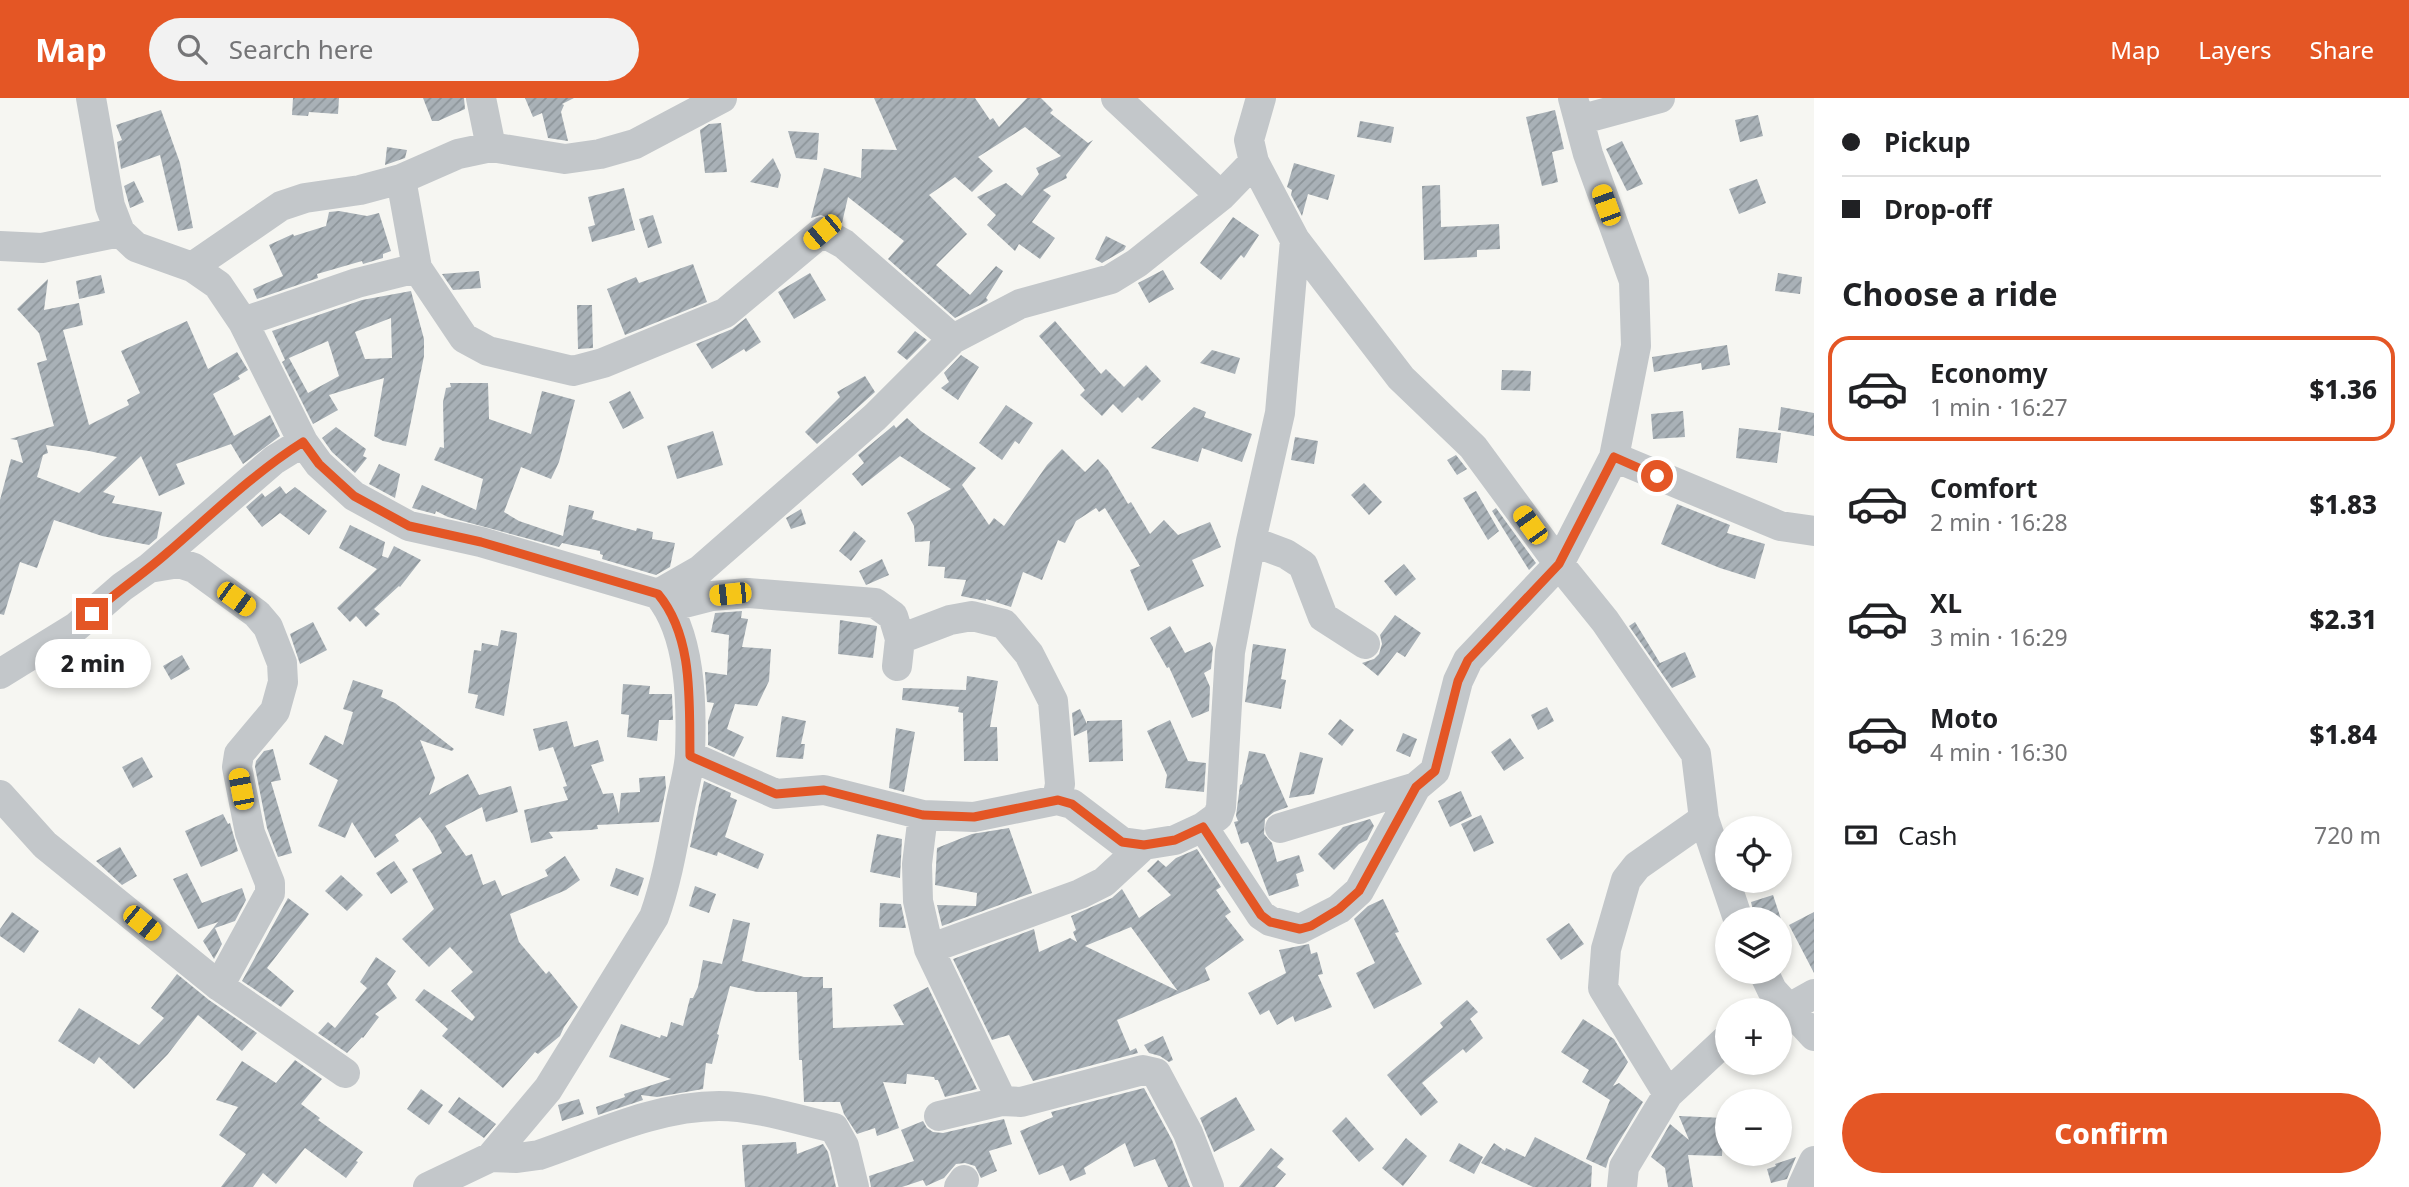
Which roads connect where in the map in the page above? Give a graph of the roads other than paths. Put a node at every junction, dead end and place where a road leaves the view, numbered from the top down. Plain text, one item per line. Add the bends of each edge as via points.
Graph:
1 (92, 98) edge
2 (481, 98) edge
3 (722, 98) edge
4 (1116, 98) edge
5 (1261, 98) edge
6 (1660, 98) edge
7 (1576, 109) edge
8 (491, 147) junction
9 (1254, 162) junction
10 (401, 178) junction
11 (1221, 196) junction
12 (120, 232) junction
13 (1295, 240) junction
14 (0, 246) edge
15 (192, 267) junction
16 (417, 268) junction
17 (243, 322) junction
18 (953, 339) junction
19 (303, 442) junction
20 (1614, 457) junction
21 (1814, 531) edge
22 (1251, 541) junction
23 (1559, 564) junction
24 (149, 568) junction
25 (664, 600) junction
26 (1365, 644) dead end
27 (0, 674) edge
28 (690, 756) junction
29 (1416, 787) junction
30 (0, 795) edge
31 (1058, 800) junction
32 (923, 815) junction
33 (1704, 819) junction
34 (1203, 827) junction
35 (1280, 828) dead end
36 (1144, 845) junction
37 (1734, 907) edge
38 (929, 949) junction
39 (219, 986) junction
40 (1779, 995) edge
41 (1814, 1036) edge
42 (1715, 1050) edge
43 (345, 1073) dead end
44 (1668, 1094) junction
45 (1002, 1101) junction
46 (939, 1116) dead end
47 (491, 1157) junction
48 (1814, 1161) edge
49 (428, 1187) edge
50 (854, 1187) edge
51 (1209, 1187) edge
52 (1622, 1187) edge
53 (1802, 1187) edge

1 - 12 street via 110,206
2 - 8 street
3 - 8 street via 635,144 600,155 565,159
4 - 11 street
5 - 9 street via 1249,140
6 - 7 street
7 - 20 street via 1634,281 1636,346
8 - 10 street
9 - 11 street
9 - 13 street
10 - 15 street via 281,206
10 - 16 street
11 - 18 street via 1111,279 1020,304
12 - 14 street via 42,248
12 - 15 street via 136,247
13 - 22 street via 1280,413
13 - 23 street via 1401,378 1473,447
15 - 17 street via 218,285
16 - 17 street
16 - 18 street via 464,338 488,351 573,371 725,313 822,232 844,244
17 - 19 street
18 - 25 street via 875,417
19 - 24 street via 274,460
19 - 25 street via 354,496 409,526 481,542
20 - 21 street via 1780,526
20 - 23 street
22 - 26 street via 1303,565 1323,617
22 - 34 street via 1230,652 1221,807
23 - 29 street via 1468,660 1458,681 1435,771
23 - 33 street via 1605,621 1696,754
24 - 27 street via 76,627
24 - 39 street via 179,563 194,568 257,614 268,627 282,663 283,682 275,711 239,754 237,767 250,833 270,893
25 - 28 street via 682,642 689,690
25 - 31 street via 748,593 875,603 893,616 899,652 950,620 972,616 1004,624 1029,654 1053,701
28 - 32 street via 776,794 824,790
28 - 47 street via 654,917 548,1088
29 - 34 street via 1359,891 1339,909 1300,929 1270,922 1261,915
29 - 35 street
30 - 39 street via 45,845
31 - 32 street via 974,817
31 - 36 street via 1072,804 1122,842
32 - 38 street via 918,901
33 - 37 street
33 - 44 street via 1637,866 1626,880 1606,949 1603,988
34 - 36 street via 1175,840
36 - 38 street via 1092,888
38 - 45 street
39 - 43 street
40 - 41 street
42 - 44 street
44 - 52 street via 1623,1167
45 - 46 street
45 - 51 street via 1021,1102 1143,1070 1156,1073 1188,1133
47 - 49 street
47 - 50 street via 539,1154 668,1110 746,1108 834,1128 844,1146
48 - 53 street

